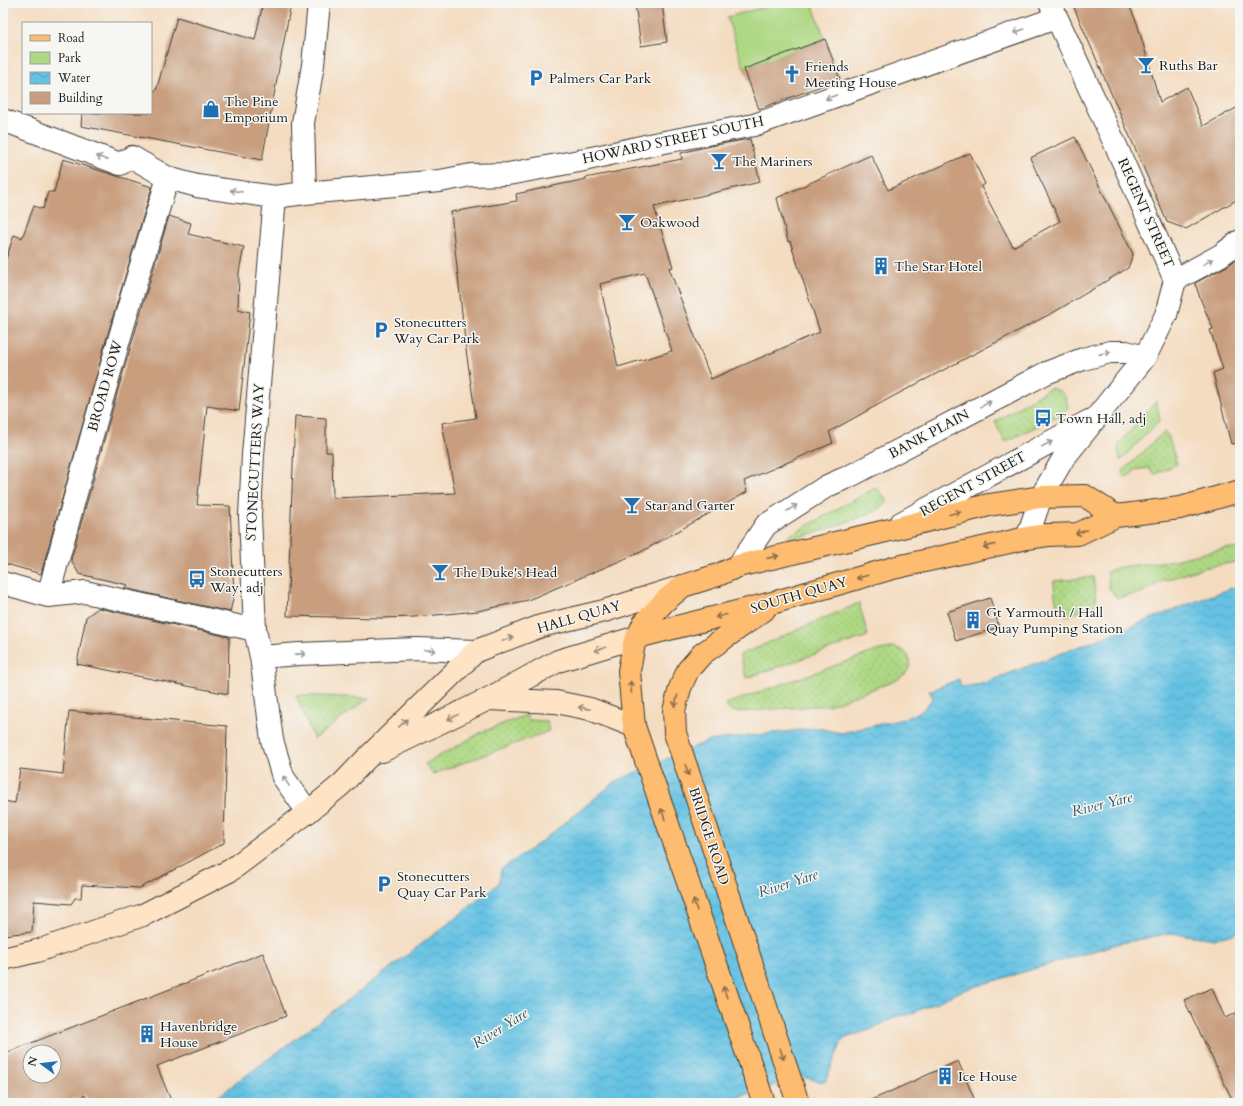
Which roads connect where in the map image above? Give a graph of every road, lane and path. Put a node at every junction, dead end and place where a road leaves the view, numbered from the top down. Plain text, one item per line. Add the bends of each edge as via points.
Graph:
1 (319, 3) edge
2 (1053, 11) edge
3 (3, 120) edge
4 (168, 178) junction
5 (305, 193) junction
6 (275, 197) junction
7 (1240, 241) edge
8 (1175, 280) junction
9 (1145, 357) junction
10 (1099, 416) junction
11 (1240, 491) edge
12 (1041, 498) junction
13 (1116, 516) junction
14 (890, 530) junction
15 (1027, 538) junction
16 (738, 566) junction
17 (3, 583) edge
18 (683, 586) junction
19 (48, 596) junction
20 (772, 603) junction
21 (255, 630) junction
22 (637, 637) junction
23 (476, 652) junction
24 (261, 657) junction
25 (488, 699) junction
26 (637, 735) junction
27 (365, 760) junction
28 (308, 812) junction
29 (3, 959) edge
30 (764, 1103) edge
31 (798, 1103) edge

1 - 5 street via 313,65 303,123
2 -> 5 street, HOWARD STREET SOUTH via 754,125 508,174 471,175
2 - 8 street, REGENT STREET
4 -> 3 street, HOWARD STREET SOUTH via 132,157 120,164
6 -> 4 street, HOWARD STREET SOUTH via 197,186
4 - 19 street, BROAD ROW via 115,351
5 - 6 street, HOWARD STREET SOUTH
6 - 21 street, STONECUTTERS WAY via 253,447 250,516
8 -> 7 street
8 - 9 street, REGENT STREET via 1166,315
9 - 10 street, REGENT STREET
16 -> 9 street, BANK PLAIN via 766,524 827,486 1046,373 1110,352 1126,352
10 - 12 street, REGENT STREET via 1063,459
14 -> 10 street, REGENT STREET
11 - 13 main road, SOUTH QUAY via 1180,508
12 - 13 main road via 1085,496
14 -> 12 main road via 989,504
12 - 15 street, REGENT STREET
13 -> 15 main road, SOUTH QUAY via 1078,534
16 -> 14 main road
15 -> 20 main road, SOUTH QUAY via 893,568
16 - 18 main road
17 - 19 street
18 - 22 main road via 644,624
23 -> 18 main road, HALL QUAY via 541,626
19 - 21 street via 85,592
20 -> 22 main road, SOUTH QUAY
20 -> 31 main road, BRIDGE ROAD via 702,654 688,670 674,711 675,733
21 - 24 street, STONECUTTERS WAY
22 -> 25 main road, SOUTH QUAY via 558,661
26 -> 22 main road via 629,671
24 -> 23 street, HALL QUAY via 417,649
27 -> 23 main road, HALL QUAY
28 -> 24 street, STONECUTTERS WAY via 283,777 272,740
26 -> 25 main road via 590,709 556,702
25 -> 27 main road, HALL QUAY
30 -> 26 main road
27 - 28 main road, HALL QUAY via 342,784
28 - 29 main road, HALL QUAY via 231,870 143,916 37,951

